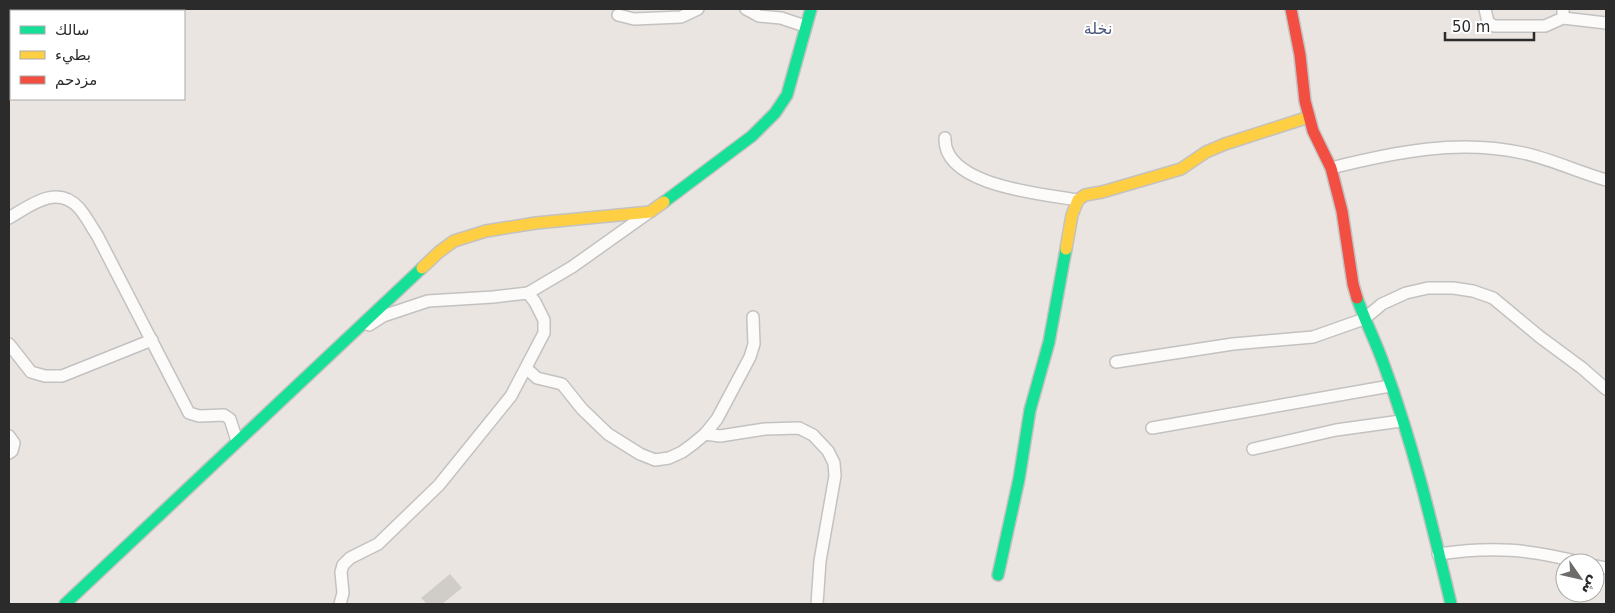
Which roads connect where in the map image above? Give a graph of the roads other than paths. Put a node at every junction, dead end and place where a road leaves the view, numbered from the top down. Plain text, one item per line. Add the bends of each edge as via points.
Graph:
1 (698, 9) edge
2 (746, 9) edge
3 (811, 9) edge
4 (1290, 9) edge
5 (1485, 9) edge
6 (1563, 13) edge
7 (618, 15) dead end
8 (1606, 23) edge
9 (805, 26) junction
10 (1309, 117) junction
11 (945, 138) dead end
12 (1331, 168) junction
13 (1606, 180) edge
14 (1078, 200) junction
15 (650, 212) junction
16 (9, 218) edge
17 (528, 293) junction
18 (753, 317) dead end
19 (1364, 319) junction
20 (152, 340) junction
21 (347, 340) junction
22 (9, 344) edge
23 (1116, 362) dead end
24 (526, 368) junction
25 (1390, 386) junction
26 (1606, 389) edge
27 (1401, 421) junction
28 (1152, 428) dead end
29 (705, 434) junction
30 (9, 436) edge
31 (237, 441) junction
32 (1253, 449) dead end
33 (9, 453) edge
34 (1438, 554) junction
35 (1555, 557) edge
36 (998, 575) dead end
37 (65, 604) edge
38 (340, 604) edge
39 (817, 604) edge
40 (1451, 604) edge

1 - 7 street via 681,17
2 - 9 street via 759,16 781,18
3 - 9 street
4 - 10 street
5 - 6 street via 1488,22 1494,26 1545,26
6 - 8 street
9 - 15 street via 787,94 775,113 752,136
10 - 12 street
10 - 14 street via 1225,144 1181,169 1085,195
11 - 14 street via 945,147 952,158 970,175 997,184
12 - 13 street via 1390,154 1459,146 1493,147 1525,153
12 - 19 street via 1342,211 1353,284
14 - 36 street via 1072,215 1048,342 1030,410
15 - 17 street via 572,267
15 - 21 street via 536,223 486,231 454,241
16 - 20 street via 52,196 64,197 80,208
17 - 21 street via 428,301 383,316
17 - 24 street via 544,320 544,333
18 - 29 street via 754,344 750,357 717,419
19 - 23 street via 1313,337 1233,344
19 - 25 street
19 - 26 street via 1382,304 1406,293 1428,288 1473,291 1493,298
20 - 22 street via 62,376 31,372
20 - 31 street via 189,413 230,419
21 - 31 street
24 - 29 street via 536,378 562,384 608,434 655,460 682,452
24 - 38 street via 511,396 439,485 378,544 343,565
25 - 27 street
25 - 28 street
27 - 32 street via 1336,430
27 - 34 street via 1423,488
29 - 39 street via 720,436 799,428 813,435 828,451 834,463 835,476 820,561
30 - 33 street via 14,443
31 - 37 street
34 - 35 street via 1471,549 1513,550
34 - 40 street

